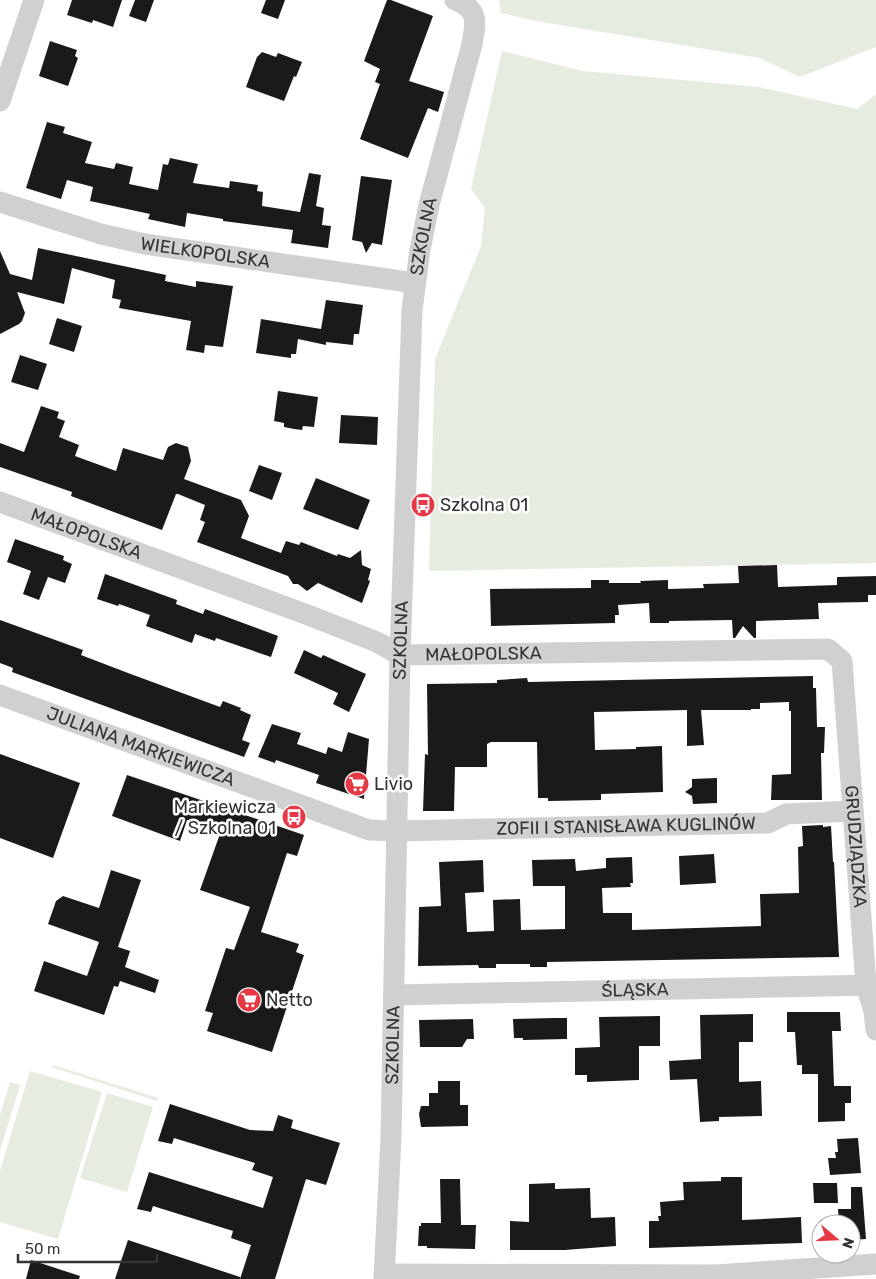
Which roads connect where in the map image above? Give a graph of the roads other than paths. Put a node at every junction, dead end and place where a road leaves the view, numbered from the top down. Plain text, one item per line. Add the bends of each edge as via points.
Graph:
1 (34, 0) edge
2 (463, 4) edge
3 (0, 101) edge
4 (0, 202) edge
5 (415, 283) junction
6 (0, 502) edge
7 (400, 655) junction
8 (842, 661) joint
9 (0, 695) edge
10 (853, 811) junction
11 (397, 831) junction
12 (871, 985) edge
13 (394, 995) junction
14 (876, 1030) edge
15 (876, 1264) edge
16 (384, 1276) edge

1 - 3 street
2 - 5 street, SZKOLNA via 476,23 429,206
4 - 5 street, WIELKOPOLSKA via 101,234 145,244
5 - 7 street, SZKOLNA
6 - 7 street, MAŁOPOLSKA via 308,615 377,642
7 - 8 street, MAŁOPOLSKA via 828,649
7 - 11 street, SZKOLNA
8 - 10 street, GRUDZIĄDZKA
9 - 11 street, JULIANA MARKIEWICZA via 369,830
10 - 11 street, ZOFII I STANISŁAWA KUGLINÓW via 786,814 768,823
10 - 12 street, GRUDZIĄDZKA
11 - 13 street, SZKOLNA
12 - 13 street, ŚLĄSKA
12 - 14 street, GRUDZIĄDZKA
13 - 16 street, SZKOLNA
15 - 16 street via 715,1275

